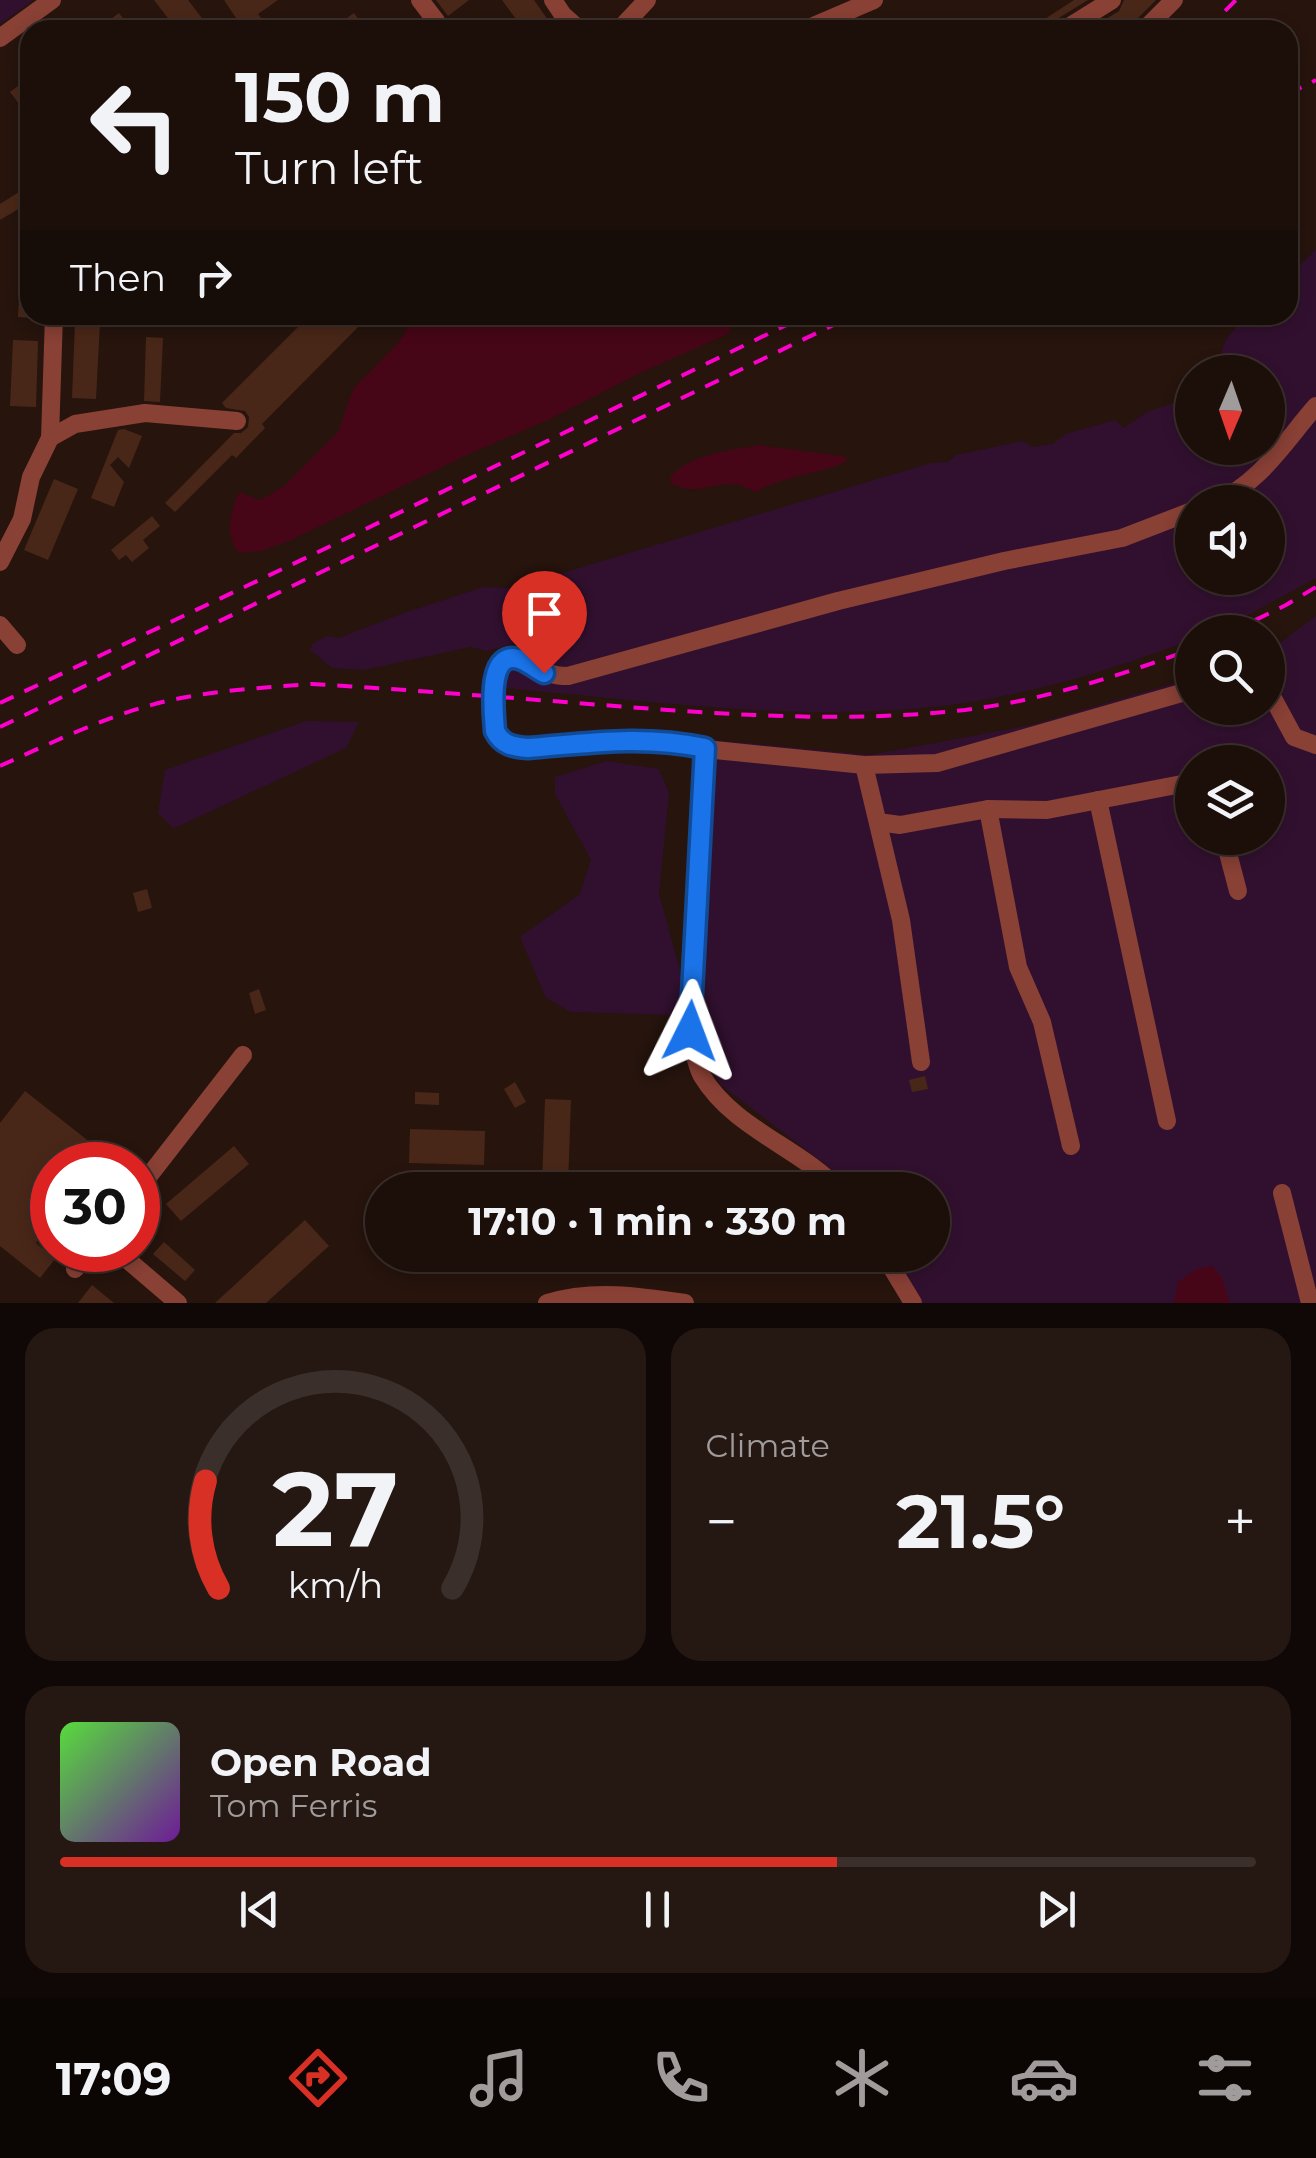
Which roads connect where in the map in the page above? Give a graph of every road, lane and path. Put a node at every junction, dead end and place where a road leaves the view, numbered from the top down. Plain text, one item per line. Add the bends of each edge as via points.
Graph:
1 (52, 0) edge
2 (420, 0) edge
3 (553, 0) edge
4 (647, 0) edge
5 (874, 0) edge
6 (1112, 0) edge
7 (1174, 0) edge
8 (25, 20) edge
9 (435, 20) edge
10 (569, 20) edge
11 (628, 20) edge
12 (827, 20) edge
13 (1080, 20) edge
14 (1154, 20) edge
15 (54, 325) edge
16 (1316, 406) edge
17 (238, 420) dead end
18 (50, 438) junction
19 (1246, 485) edge
20 (1175, 518) edge
21 (0, 562) edge
22 (0, 625) edge
23 (17, 645) dead end
24 (1175, 695) edge
25 (1285, 720) edge
26 (1316, 744) edge
27 (705, 748) junction
28 (864, 765) junction
29 (1175, 785) edge
30 (1098, 800) junction
31 (988, 809) junction
32 (878, 822) junction
33 (1228, 855) edge
34 (1238, 892) dead end
35 (243, 1056) dead end
36 (921, 1062) dead end
37 (1167, 1121) dead end
38 (1071, 1146) dead end
39 (160, 1162) edge
40 (818, 1172) edge
41 (1282, 1194) dead end
42 (142, 1272) edge
43 (894, 1272) edge
44 (591, 1299) edge
45 (178, 1303) edge
46 (547, 1303) edge
47 (685, 1303) edge
48 (913, 1303) edge
49 (1310, 1303) edge

1 - 8 street
2 - 9 street
3 - 10 street
4 - 11 street
5 - 12 street
6 - 13 street
7 - 14 street
15 - 18 street
16 - 19 street
17 - 18 street via 145,413 75,424
18 - 21 street
20 - 27 street via 1122,538 838,601 568,676 512,658 494,677 495,731 514,747 644,740
22 - 23 street
24 - 28 street via 936,764
25 - 26 street via 1294,737
27 - 28 street
27 - 40 street via 690,1031 701,1074 758,1132
28 - 32 street
29 - 30 street
30 - 31 street via 1047,810
30 - 37 street
31 - 32 street via 900,825
31 - 38 street via 1018,967 1042,1022
32 - 36 street via 901,920
33 - 34 street
35 - 39 street
41 - 49 street
42 - 45 street
43 - 48 street
44 - 46 street
44 - 47 street via 620,1294

